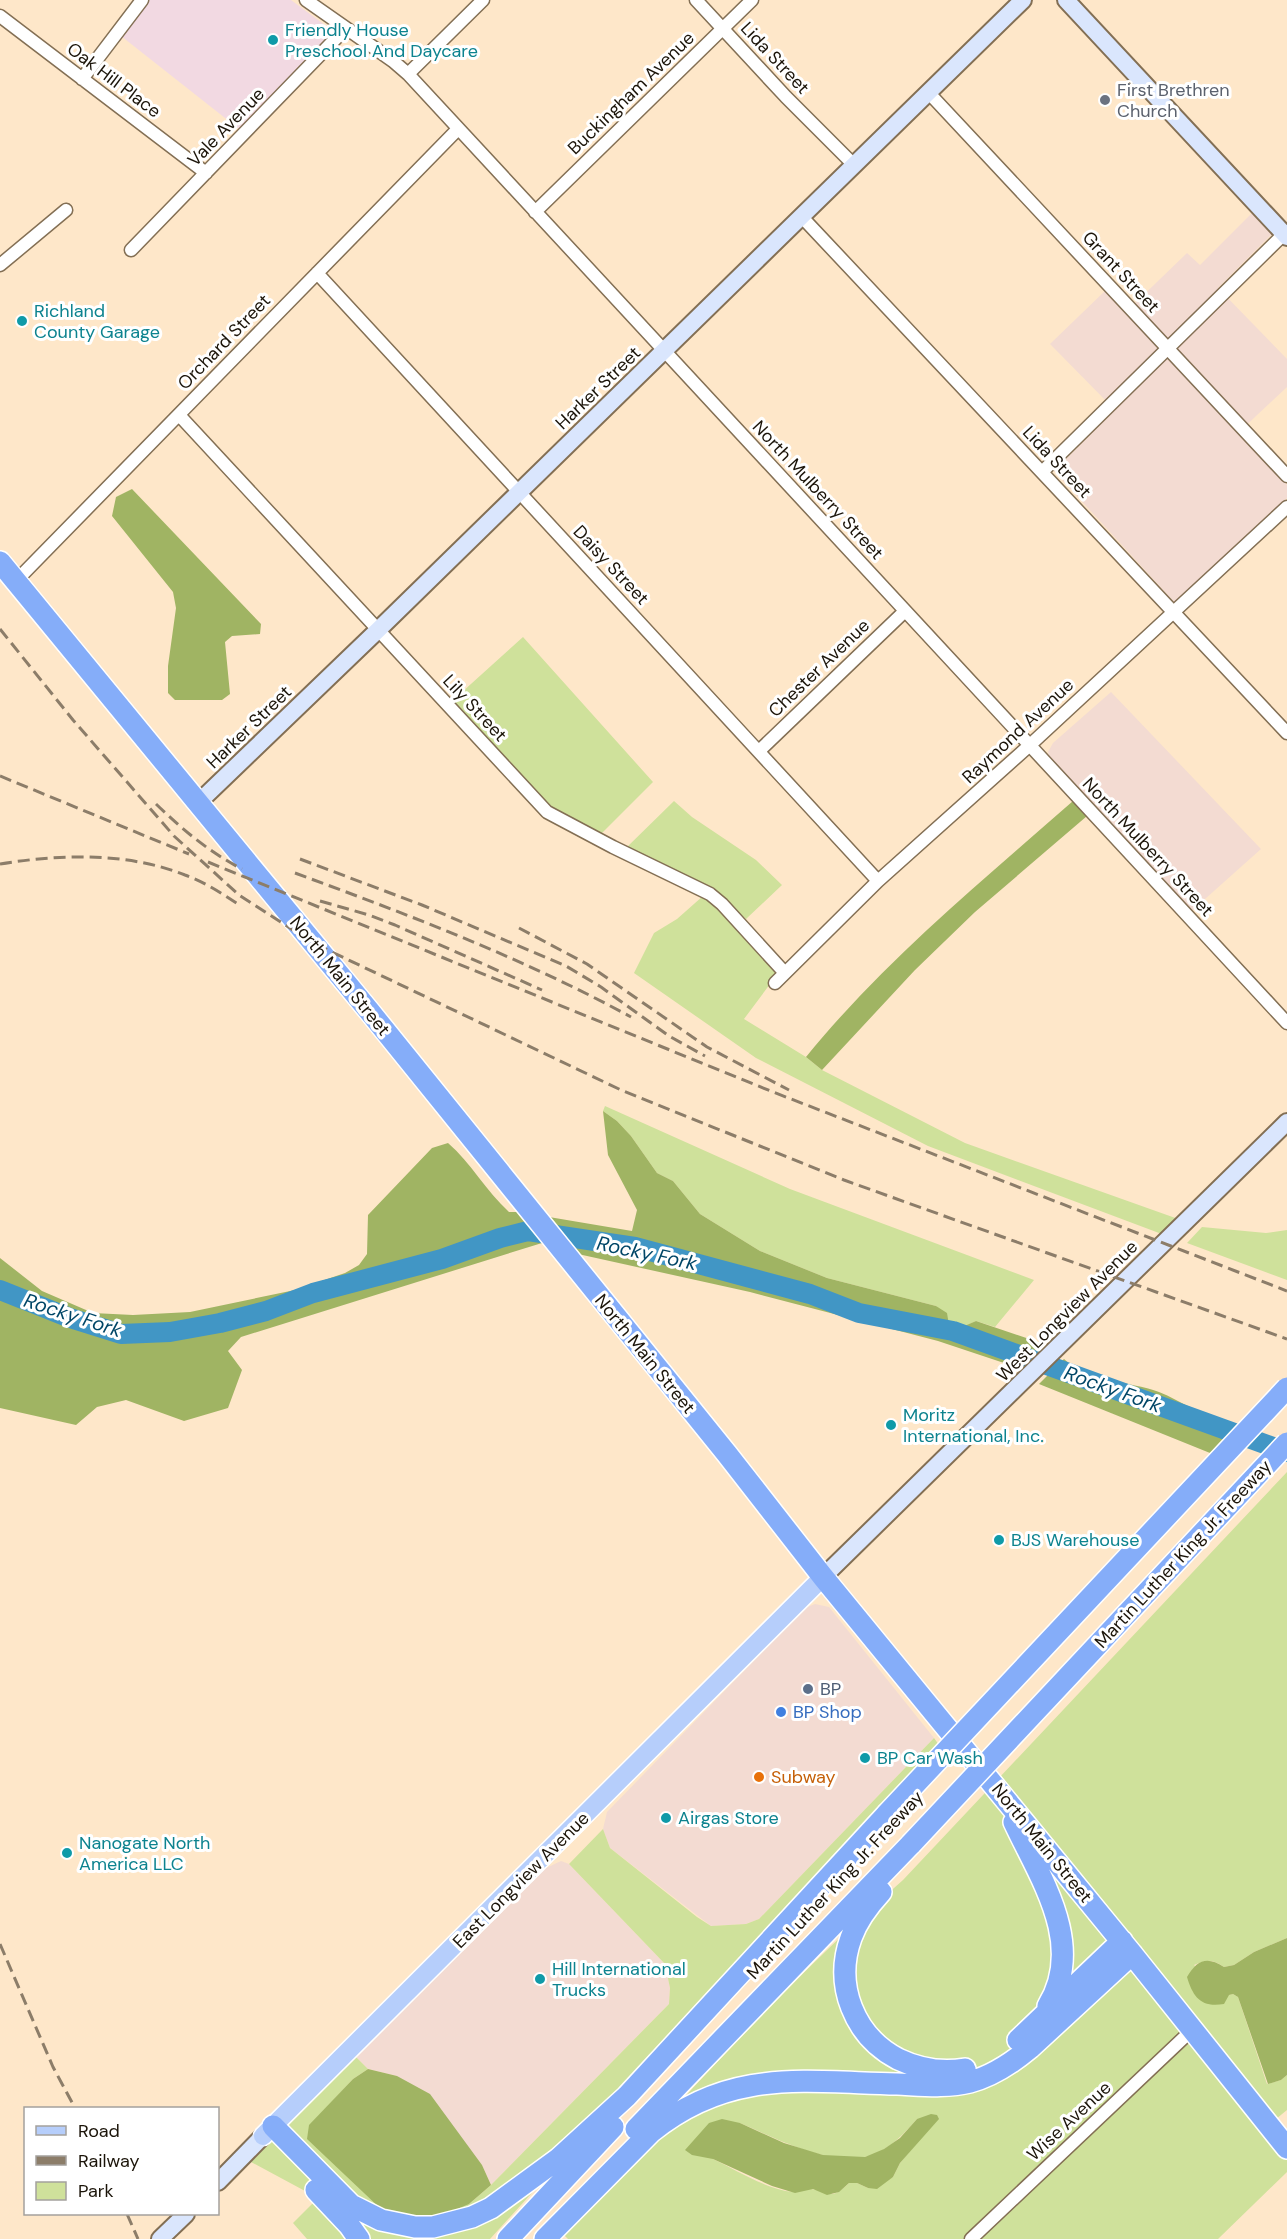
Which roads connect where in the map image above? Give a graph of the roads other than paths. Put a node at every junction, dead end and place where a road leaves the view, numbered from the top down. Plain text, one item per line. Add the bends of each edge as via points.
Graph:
1 (142, 0) edge
2 (306, 0) edge
3 (483, 0) edge
4 (696, 0) edge
5 (752, 0) edge
6 (1023, 0) edge
7 (1066, 0) edge
8 (0, 16) edge
9 (346, 28) junction
10 (723, 28) junction
11 (408, 74) junction
12 (82, 79) junction
13 (928, 92) junction
14 (458, 129) junction
15 (854, 165) junction
16 (206, 173) junction
17 (66, 210) dead end
18 (535, 212) junction
19 (801, 216) junction
20 (1286, 234) edge
21 (131, 250) dead end
22 (0, 265) edge
23 (317, 273) junction
24 (1168, 349) junction
25 (664, 351) junction
26 (179, 414) junction
27 (1042, 472) junction
28 (1287, 476) edge
29 (519, 492) junction
30 (1287, 507) edge
31 (0, 562) edge
32 (16, 581) junction
33 (905, 611) junction
34 (1173, 612) junction
35 (378, 630) junction
36 (1287, 733) edge
37 (1030, 745) junction
38 (759, 751) junction
39 (198, 802) junction
40 (879, 881) junction
41 (784, 973) junction
42 (775, 982) dead end
43 (1287, 1023) edge
44 (1287, 1122) edge
45 (1287, 1388) edge
46 (1287, 1401) edge
47 (1287, 1443) edge
48 (1287, 1456) edge
49 (823, 1577) junction
50 (1001, 1794) junction
51 (890, 1817) junction
52 (914, 1847) junction
53 (1127, 1948) junction
54 (1038, 2021) junction
55 (1193, 2029) junction
56 (268, 2131) junction
57 (1287, 2148) edge
58 (219, 2181) edge
59 (185, 2215) edge
60 (160, 2239) edge
61 (359, 2239) edge
62 (508, 2239) edge
63 (533, 2239) edge
64 (545, 2239) edge
65 (970, 2239) edge

1 - 12 street
2 - 9 street, North Mulberry Street
3 - 11 street
4 - 10 street, Lida Street
5 - 10 street, Buckingham Avenue
6 - 13 street, Harker Street
7 - 20 street
8 - 12 street, Oak Hill Place
9 - 11 street, North Mulberry Street
9 - 16 street, Vale Avenue
10 - 15 street, Lida Street
10 - 18 street, Buckingham Avenue
11 - 14 street, North Mulberry Street
12 - 16 street, Oak Hill Place
13 - 15 street, Harker Street
13 - 24 street, Grant Street
14 - 18 street, North Mulberry Street
14 - 23 street, Orchard Street
15 - 19 street, Harker Street
16 - 21 street, Vale Avenue
17 - 22 street
18 - 25 street, North Mulberry Street
19 - 25 street, Harker Street
19 - 27 street, Lida Street
20 - 24 street
23 - 26 street, Orchard Street
23 - 29 street, Daisy Street
24 - 27 street
24 - 28 street, Grant Street
25 - 29 street, Harker Street
25 - 33 street, North Mulberry Street
26 - 32 street, Orchard Street
26 - 35 street, Lily Street
27 - 34 street, Lida Street
29 - 35 street, Harker Street
29 - 38 street, Daisy Street
30 - 34 street, Raymond Avenue
31 - 32 highway, North Main Street
32 - 39 highway, North Main Street
33 - 37 street, North Mulberry Street
33 - 38 street, Chester Avenue
34 - 36 street, Lida Street
34 - 37 street, Raymond Avenue
35 - 39 street, Harker Street
35 - 41 street, Lily Street via 547,812 710,894
37 - 40 street, Raymond Avenue
37 - 43 street, North Mulberry Street
38 - 40 street, Daisy Street
39 - 49 highway, North Main Street
40 - 41 street, Raymond Avenue
41 - 42 street, Raymond Avenue
44 - 49 street, West Longview Avenue
45 - 51 highway, bridge
46 - 51 highway, Martin Luther King Jr. Freeway
47 - 52 highway, Martin Luther King Jr. Freeway, bridge
48 - 52 highway
49 - 50 highway, North Main Street
49 - 56 main road, East Longview Avenue
50 - 53 highway, North Main Street
50 - 54 highway via 1049,1895 1061,1936 1059,1981
51 - 56 highway via 627,2096 558,2159 491,2208 433,2227 381,2220 351,2205
51 - 62 highway, Martin Luther King Jr. Freeway via 625,2115
52 - 54 highway via 871,1903 851,1938 846,1982 852,2009 863,2030 900,2060 948,2071 974,2067 997,2056
52 - 63 highway, Martin Luther King Jr. Freeway
53 - 54 highway
53 - 55 highway, North Main Street
53 - 64 highway via 1030,2048 985,2077 943,2085 761,2083 700,2099 651,2132
55 - 57 highway, North Main Street
55 - 65 street, Wise Avenue
56 - 58 street, East Longview Avenue
56 - 61 highway
59 - 60 street

